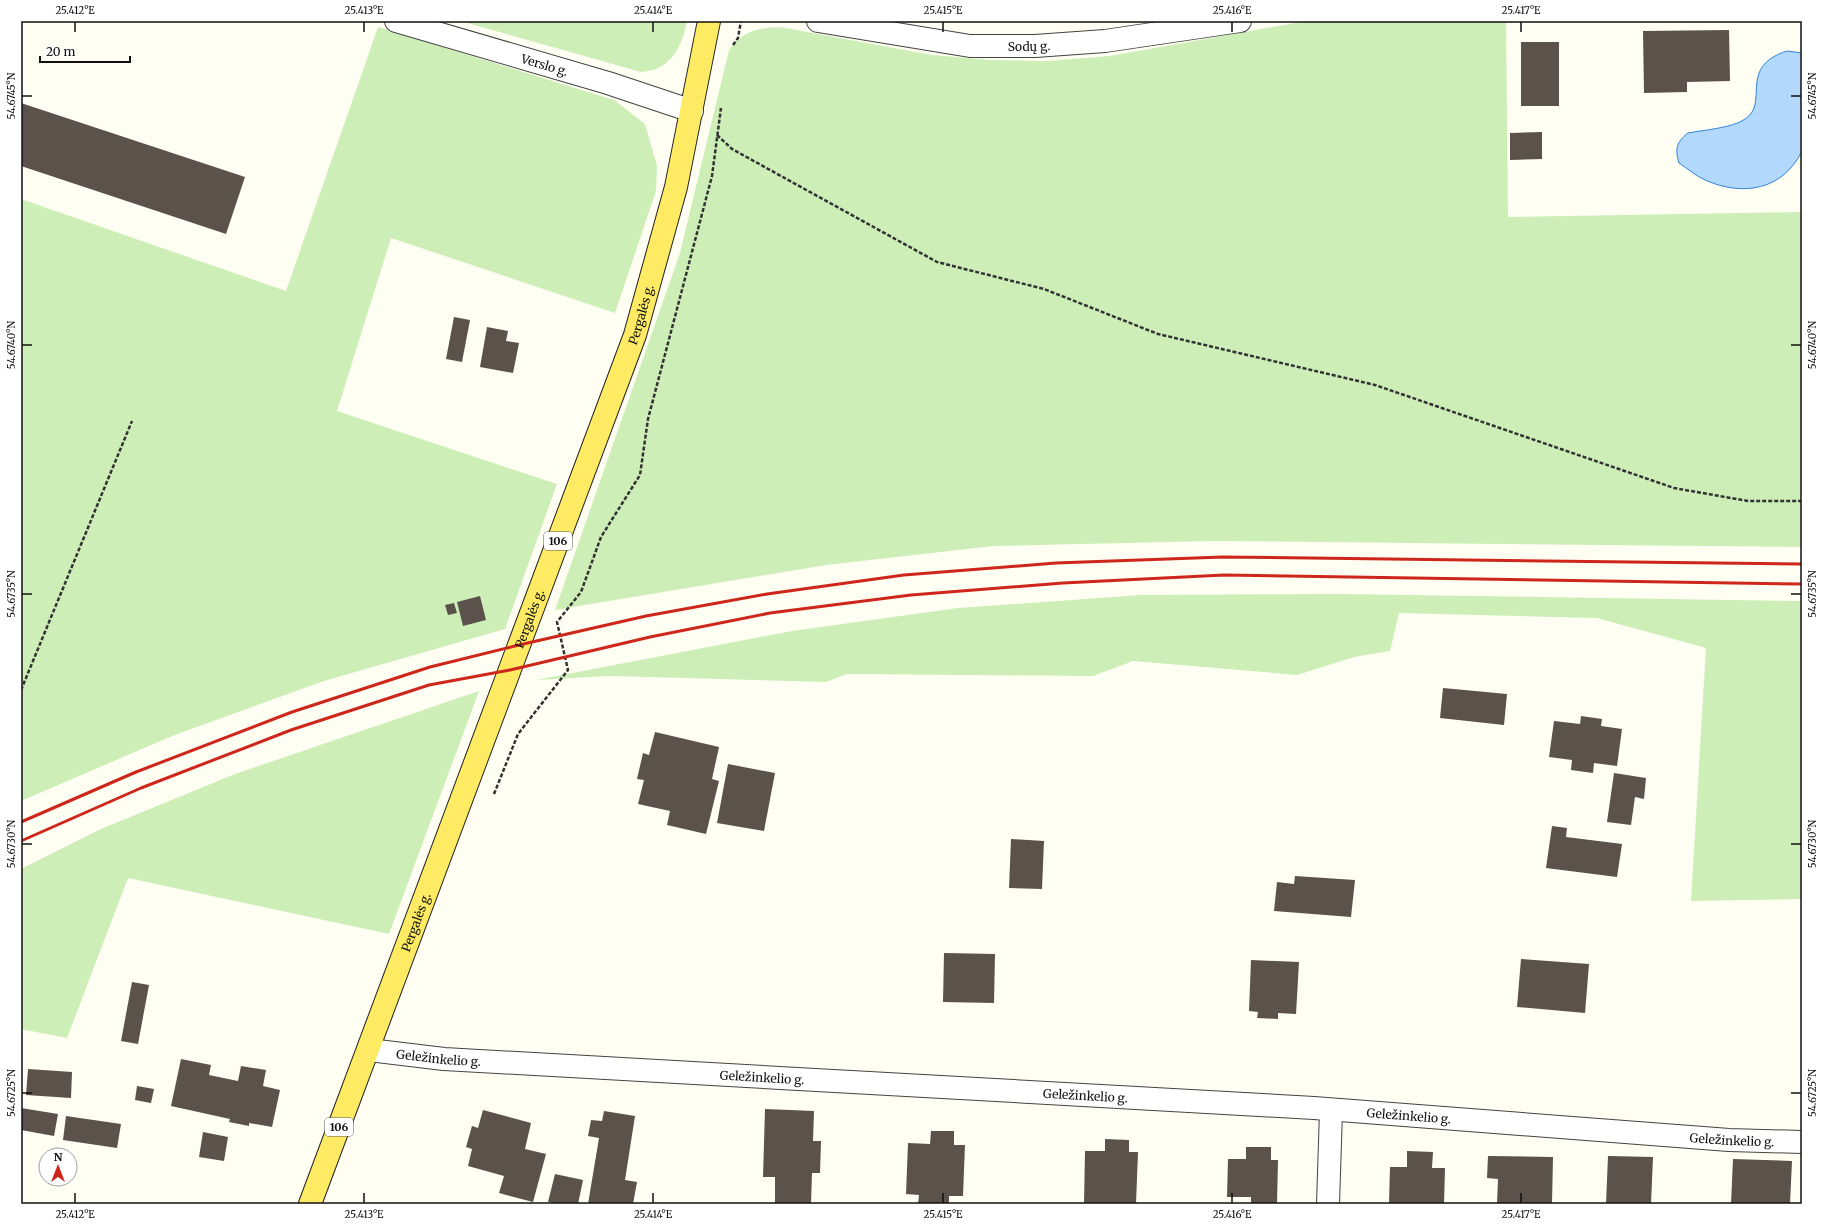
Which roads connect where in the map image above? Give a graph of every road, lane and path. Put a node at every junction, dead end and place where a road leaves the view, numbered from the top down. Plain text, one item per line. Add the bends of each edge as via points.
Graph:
1 (396, 21) edge
2 (709, 21) edge
3 (818, 21) edge
4 (1240, 21) edge
5 (692, 112) junction
6 (132, 421) dead end
7 (1802, 501) edge
8 (21, 690) edge
9 (369, 1050) junction
10 (1331, 1111) junction
11 (1802, 1142) edge
12 (310, 1204) edge
13 (1328, 1204) edge

1 - 5 street, Verslo g. via 608,82
2 - 5 main road, Pergalės g. / 106
3 - 4 street, Sodų g. via 970,46 1034,46 1105,41
5 - 7 path via 732,149 937,262 1044,289 1158,334 1375,385 1674,488 1748,501
5 - 9 main road, Pergalės g. / 106 via 676,187 635,335
6 - 8 path
9 - 10 street, Geležinkelio g. via 444,1059
9 - 12 main road, Pergalės g. / 106
10 - 11 street, Geležinkelio g. via 1721,1139
10 - 13 street

